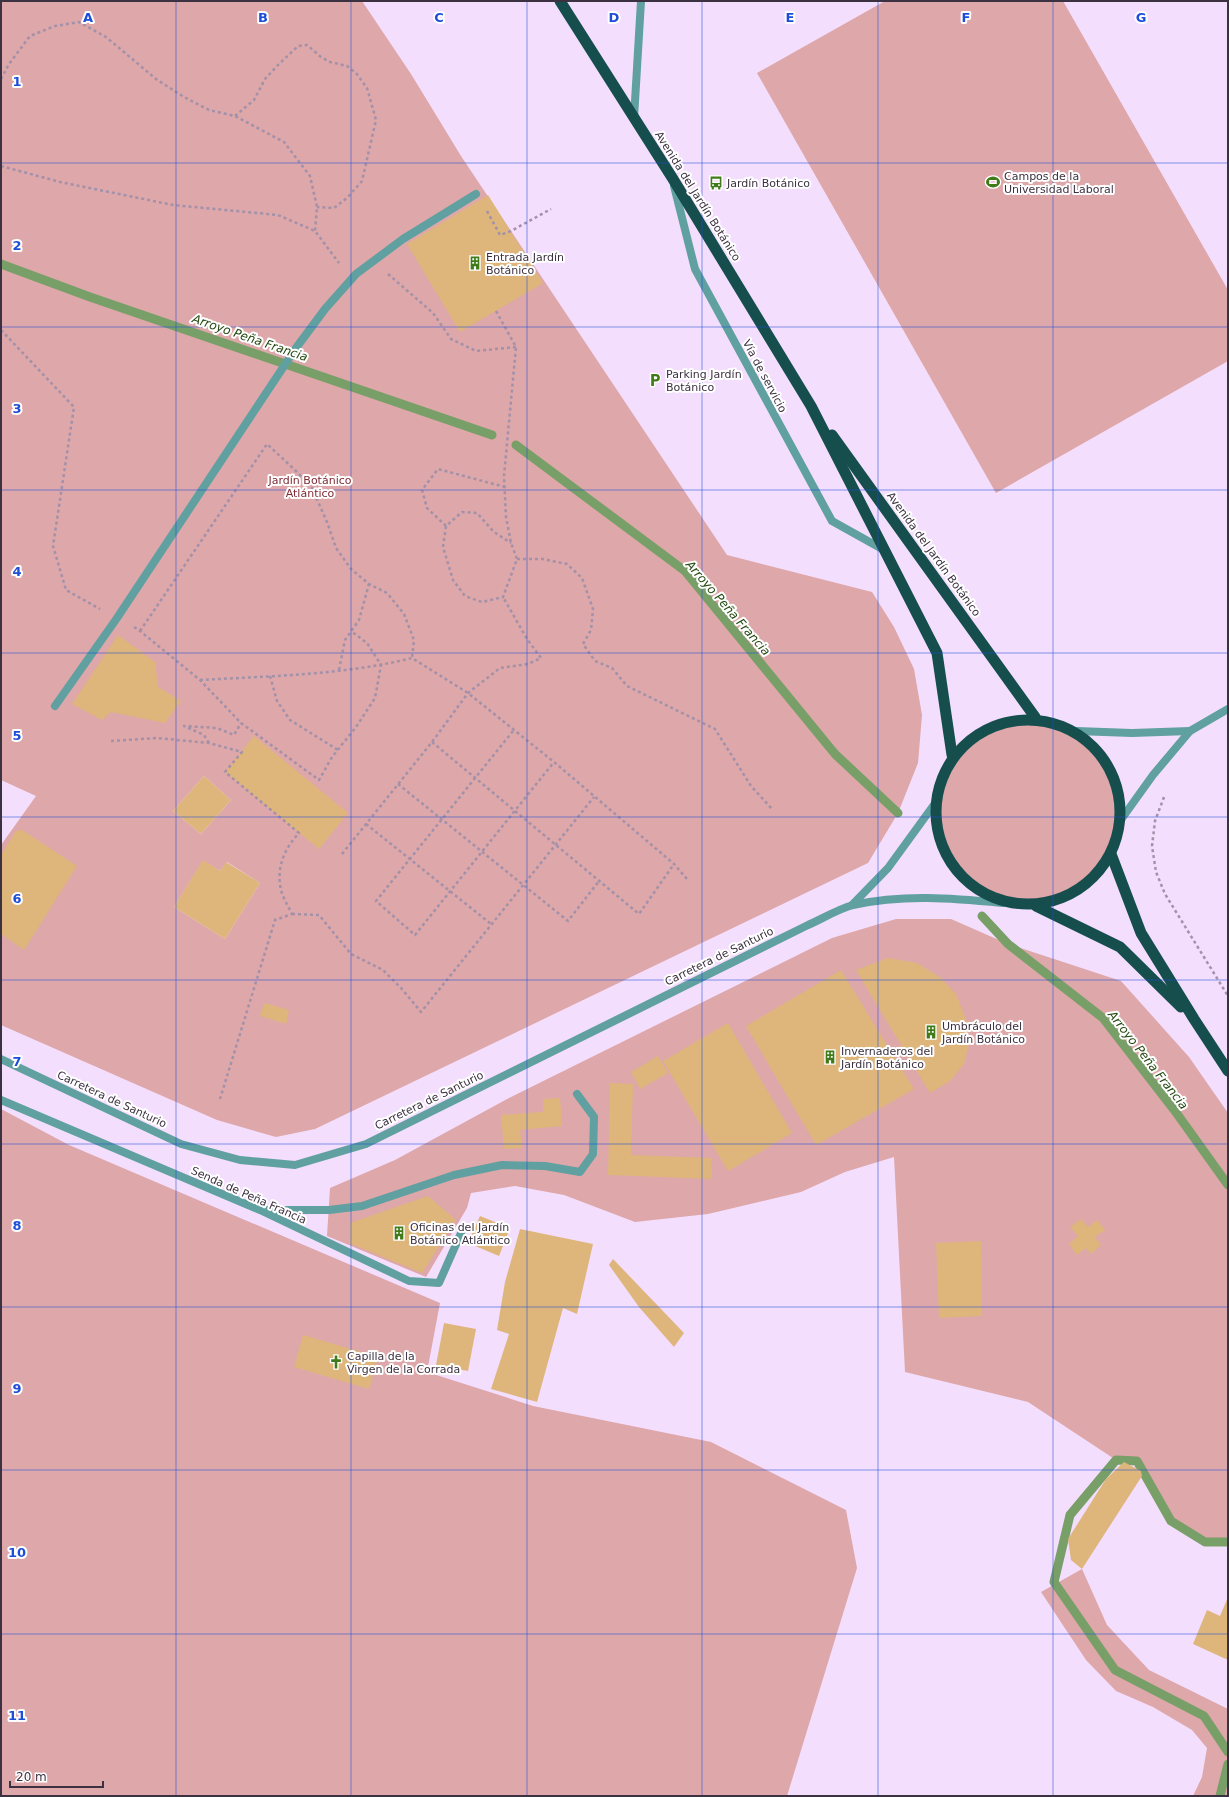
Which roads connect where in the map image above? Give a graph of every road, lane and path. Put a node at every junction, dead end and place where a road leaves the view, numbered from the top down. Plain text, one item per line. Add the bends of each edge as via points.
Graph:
1 (560, 1) edge
2 (642, 1) edge
3 (1, 79) edge
4 (235, 116) junction
5 (634, 119) junction
6 (1, 166) edge
7 (673, 179) junction
8 (476, 194) joint
9 (317, 207) junction
10 (551, 208) dead end
11 (315, 231) junction
12 (372, 262) junction
13 (350, 281) junction
14 (496, 311) dead end
15 (1, 330) edge
16 (516, 347) junction
17 (811, 406) junction
18 (505, 488) junction
19 (446, 526) junction
20 (511, 543) junction
21 (884, 550) junction
22 (517, 558) junction
23 (369, 584) junction
24 (504, 597) junction
25 (117, 618) junction
26 (140, 631) junction
27 (351, 631) junction
28 (412, 658) junction
29 (381, 665) junction
30 (340, 670) junction
31 (270, 676) junction
32 (200, 680) junction
33 (468, 693) junction
34 (55, 706) dead end
35 (1228, 709) edge
36 (1034, 717) junction
37 (241, 723) junction
38 (513, 731) junction
39 (1076, 731) junction
40 (1190, 731) junction
41 (112, 741) dead end
42 (432, 742) junction
43 (209, 743) junction
44 (338, 750) junction
45 (952, 755) junction
46 (554, 762) junction
47 (475, 778) junction
48 (398, 784) junction
49 (1166, 793) dead end
50 (594, 797) junction
51 (936, 802) junction
52 (772, 809) dead end
53 (514, 810) junction
54 (442, 819) junction
55 (1120, 821) junction
56 (366, 824) junction
57 (556, 844) junction
58 (481, 851) junction
59 (342, 854) dead end
60 (1111, 854) junction
61 (409, 859) junction
62 (674, 864) junction
63 (687, 879) dead end
64 (599, 880) junction
65 (523, 884) junction
66 (449, 891) junction
67 (1002, 902) junction
68 (852, 905) junction
69 (1036, 906) junction
70 (292, 914) junction
71 (491, 924) junction
72 (1228, 996) edge
73 (1194, 1019) junction
74 (1, 1059) edge
75 (1228, 1071) edge
76 (577, 1094) dead end
77 (220, 1099) dead end
78 (1, 1100) edge
79 (260, 1210) junction
80 (461, 1233) dead end

1 - 5 highway, Avenida del Jardín Botánico
2 - 5 street
3 - 4 path via 30,36 55,26 79,22 106,37 156,79 184,97 209,110
4 - 9 path via 284,142 310,176
4 - 9 path via 254,100 265,79 298,46 307,45 320,57 348,66 356,73 367,88 376,120 362,181 348,198 334,208
5 - 7 highway, Avenida del Jardín Botánico
6 - 11 path via 60,182 173,205 278,216
7 - 17 highway, Avenida del Jardín Botánico
7 - 21 street, Vía de servicio via 695,269 832,521
8 - 10 path via 500,234 511,231
8 - 12 street via 403,239
9 - 11 path
11 - 13 path
12 - 13 street
12 - 16 path via 397,280 433,313 451,339 476,351
13 - 25 street via 296,348
14 - 16 path
15 - 25 path via 74,407 53,546 66,590
16 - 18 path via 505,460
17 - 21 highway, Avenida del Jardín Botánico
17 - 36 highway, Avenida del Jardín Botánico
18 - 19 path via 438,469 422,490 427,508
18 - 20 path via 506,517
19 - 20 path via 462,512 477,513 494,532
19 - 24 path via 443,547 453,580 465,596 482,602
20 - 22 path
21 - 45 highway, Avenida del Jardín Botánico via 936,653
22 - 24 path
22 - 52 path via 543,559 567,564 582,578 593,609 590,630 583,644 595,660 612,668 627,686 715,729 750,786
23 - 26 path via 351,569 336,548 312,488 267,444
23 - 27 path via 358,620
23 - 28 path via 387,593 404,614 414,640
24 - 33 path via 527,639 541,658 528,664 500,668
25 - 26 path
25 - 34 street
26 - 32 path
27 - 29 path via 367,643
27 - 30 path via 345,640
28 - 29 path
28 - 33 path
29 - 30 path
29 - 44 path via 375,698
30 - 31 path
31 - 32 path
31 - 44 path via 277,701 290,720
32 - 37 path
33 - 38 path
33 - 42 path
35 - 40 street
36 - 39 highway via 1054,721
36 - 45 highway via 992,727
37 - 43 path via 234,735 216,728 184,726 204,735
37 - 44 path via 320,780
38 - 46 path
38 - 47 path
39 - 40 street
39 - 55 highway via 1095,747 1110,768 1118,793
40 - 55 street via 1153,775
41 - 43 path via 157,738
42 - 47 path
42 - 48 path
43 - 70 path via 242,752 225,772 299,833 289,844 280,864 281,891
45 - 51 highway
46 - 50 path
46 - 53 path
47 - 53 path
47 - 54 path
48 - 54 path
48 - 56 path
49 - 72 path via 1156,822 1152,846 1156,872 1165,894
50 - 57 path
50 - 62 path
51 - 67 highway via 938,833 949,861 972,887
51 - 68 street, Carretera de Santurio via 888,868
53 - 57 path
53 - 58 path
54 - 58 path
54 - 61 path
55 - 60 highway
56 - 59 path
56 - 61 path
57 - 64 path
57 - 65 path
58 - 65 path
58 - 66 path
60 - 69 highway via 1093,880 1067,898
60 - 73 highway via 1141,933
61 - 66 path
61 - 66 path via 376,901 415,935
62 - 63 path
62 - 64 path via 640,914
64 - 65 path via 568,921
65 - 71 path
66 - 71 path
67 - 68 street, Carretera de Santurio via 914,897
67 - 69 highway
68 - 74 street, Carretera de Santurio via 786,935 366,1144 295,1165 240,1160 181,1144
69 - 73 highway via 1120,947
70 - 71 path via 319,915 351,954 383,970 420,1012
70 - 77 path via 275,920
73 - 75 highway
76 - 79 street via 594,1117 593,1154 580,1172 545,1166 502,1165 454,1175 362,1206 328,1210
78 - 79 street, Senda de Peña Francia
79 - 80 street, Senda de Peña Francia via 408,1281 439,1283

